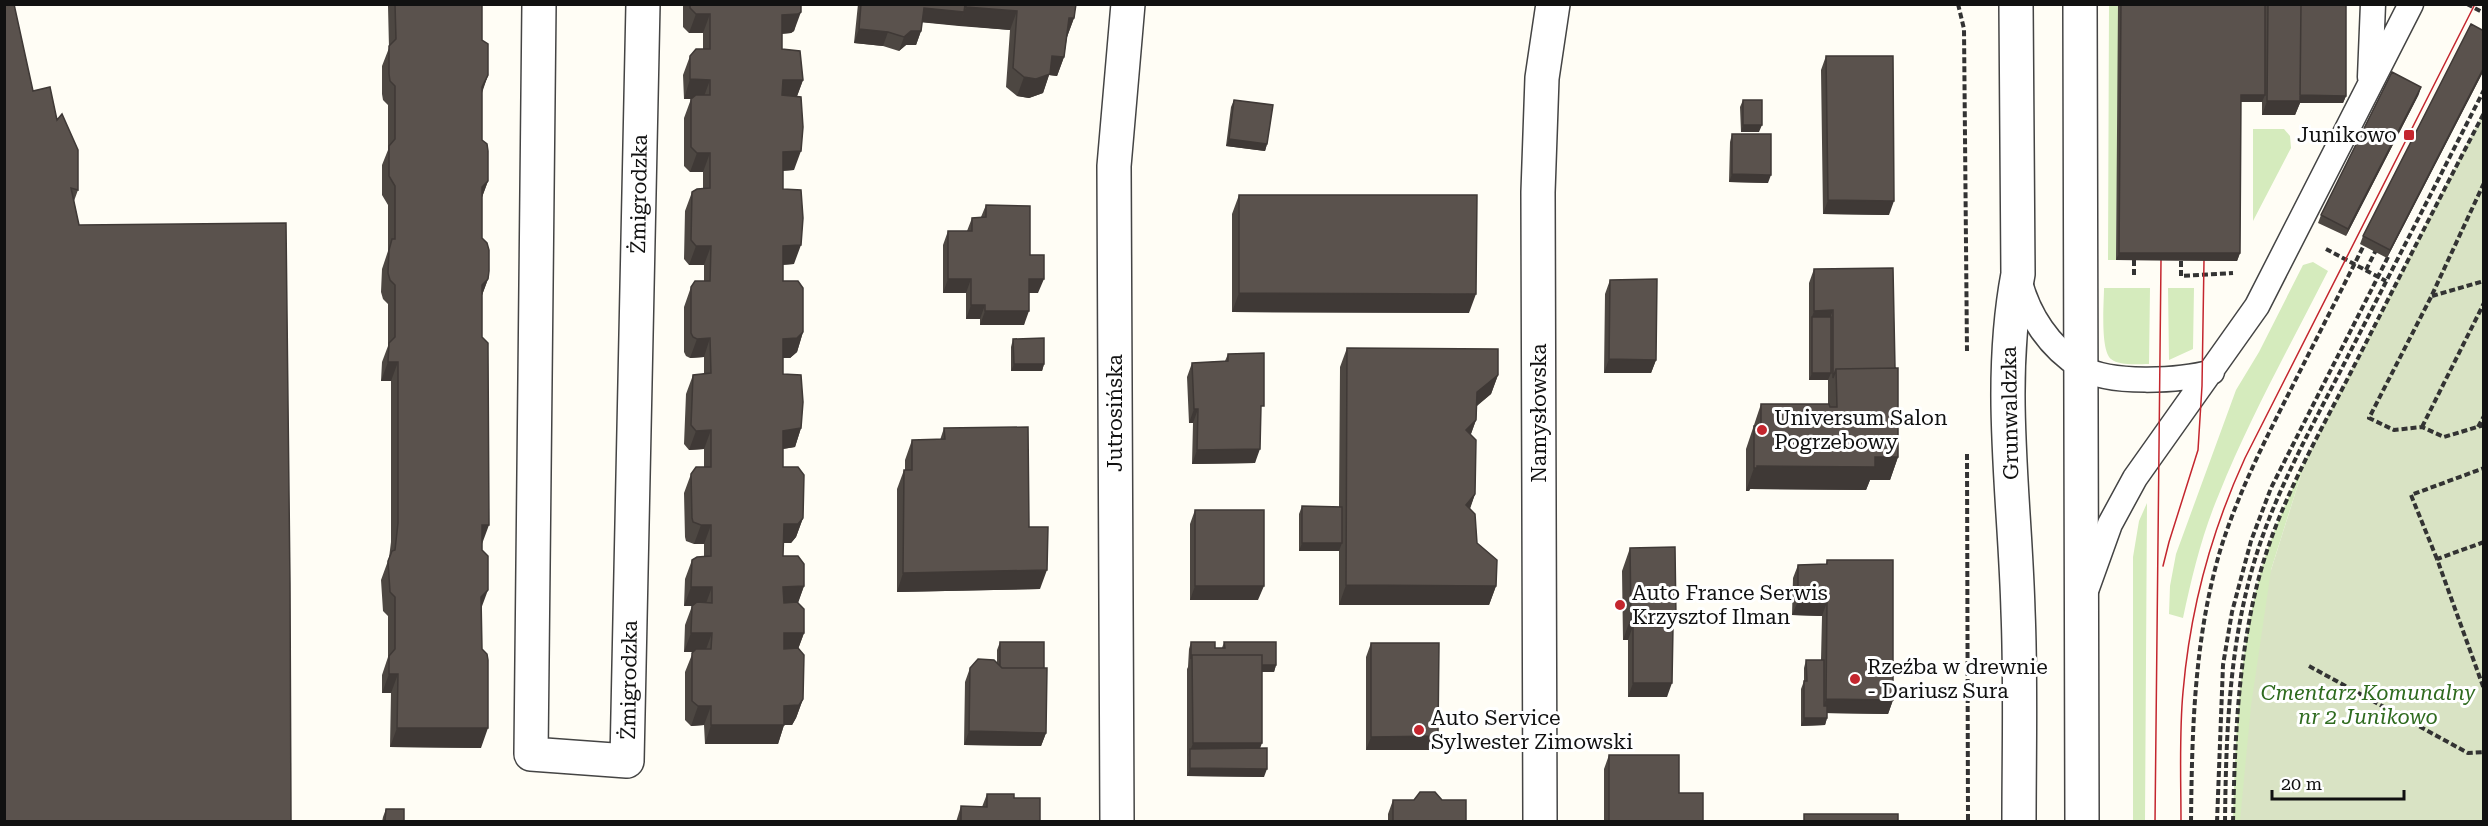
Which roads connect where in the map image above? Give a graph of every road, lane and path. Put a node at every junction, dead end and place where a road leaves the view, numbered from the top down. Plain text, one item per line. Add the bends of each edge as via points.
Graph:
1 (539, 4) edge
2 (643, 4) edge
3 (1128, 4) edge
4 (1553, 4) edge
5 (2080, 4) edge
6 (2373, 4) edge
7 (2411, 4) edge
8 (2467, 4) edge
9 (2010, 9) edge
10 (2484, 13) edge
11 (2370, 82) junction
12 (2484, 90) edge
13 (2484, 113) edge
14 (2484, 183) edge
15 (2370, 234) edge
16 (2331, 238) dead end
17 (2381, 240) edge
18 (2390, 252) edge
19 (2134, 260) edge
20 (2181, 261) edge
21 (2355, 264) junction
22 (2236, 269) dead end
23 (2366, 270) junction
24 (2018, 274) junction
25 (2134, 275) dead end
26 (2378, 276) junction
27 (2386, 280) junction
28 (2484, 281) edge
29 (2431, 297) junction
30 (2484, 303) edge
31 (2082, 368) junction
32 (2212, 372) junction
33 (2484, 416) edge
34 (2484, 425) edge
35 (2422, 427) junction
36 (2478, 428) junction
37 (2484, 468) edge
38 (2484, 542) edge
39 (2437, 559) junction
40 (2082, 612) junction
41 (2309, 666) dead end
42 (2483, 688) edge
43 (2484, 752) edge
44 (1117, 822) edge
45 (1540, 822) edge
46 (2019, 822) edge
47 (2082, 822) edge
48 (2191, 822) edge
49 (2217, 822) edge
50 (2225, 822) edge
51 (2233, 822) edge

1 - 2 street, Żmigrodzka via 531,754 627,761
3 - 44 street, Jutrosińska via 1114,166
4 - 45 street, Namysłowska via 1542,78 1538,192
5 - 31 street
6 - 11 lane
7 - 11 lane
8 - 10 path
9 - 24 street, Grunwaldzka
11 - 32 lane via 2257,306
12 - 27 path
13 - 51 path via 2306,459 2269,547 2248,628 2240,686
14 - 29 path
15 - 21 path
16 - 21 path via 2325,249
17 - 23 path
18 - 26 path
19 - 25 path
20 - 22 path via 2181,276 2232,274
21 - 23 path
21 - 48 path via 2261,448 2234,508 2220,552 2204,617 2194,693
23 - 26 path
24 - 31 lane via 2037,323
24 - 46 street, Grunwaldzka via 2010,317 2007,429 2018,612
26 - 27 path
26 - 49 path via 2271,488 2244,564 2223,665
27 - 50 path via 2296,458 2253,567 2230,685
28 - 29 path
29 - 35 path via 2369,418 2394,430
30 - 35 path
31 - 32 lane via 2106,376 2159,380
31 - 40 street
32 - 40 lane via 2118,506 2093,570
33 - 36 path
34 - 36 path
35 - 36 path via 2444,437
37 - 39 path via 2411,495
38 - 39 path
39 - 42 path
40 - 47 street
41 - 43 path via 2468,753

